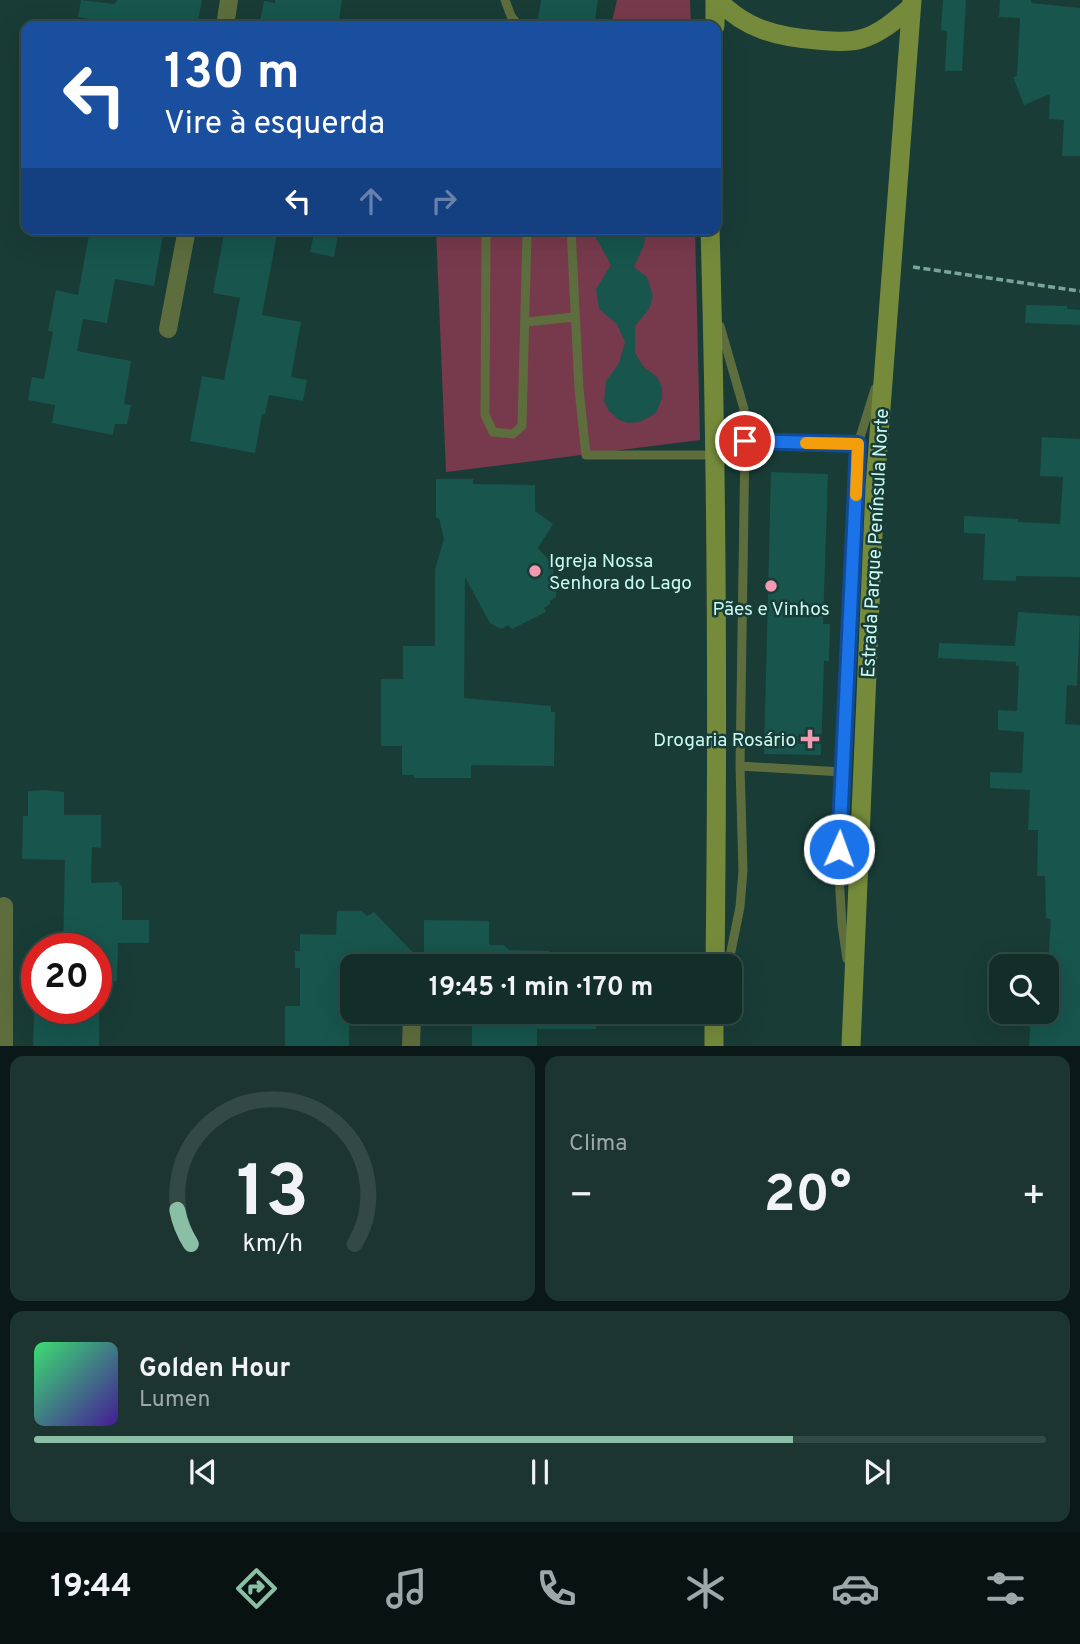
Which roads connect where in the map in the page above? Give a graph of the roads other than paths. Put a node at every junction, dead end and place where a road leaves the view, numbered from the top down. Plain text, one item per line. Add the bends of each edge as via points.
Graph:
1 (229, 0) edge
2 (505, 0) edge
3 (717, 0) edge
4 (911, 3) edge
5 (226, 21) edge
6 (515, 21) edge
7 (715, 21) edge
8 (186, 235) edge
9 (486, 235) edge
10 (527, 235) edge
11 (571, 235) edge
12 (710, 235) edge
13 (712, 298) junction
14 (574, 317) junction
15 (526, 322) junction
16 (168, 329) dead end
17 (885, 339) junction
18 (745, 441) junction
19 (858, 444) junction
20 (715, 456) junction
21 (740, 766) junction
22 (842, 772) junction
23 (4, 906) dead end
24 (715, 954) edge
25 (730, 954) edge
26 (853, 992) junction
27 (412, 1024) edge
28 (715, 1024) edge
29 (4, 1045) edge
30 (411, 1045) edge
31 (715, 1045) edge
32 (852, 1045) edge

1 - 5 street
2 - 6 lane
3 - 4 main road via 760,30 790,38 841,41 877,32
3 - 7 main road
4 - 17 main road, Estrada Parque Península Norte
8 - 16 street
9 - 15 lane via 485,415 493,432 513,434 523,426
10 - 15 lane
11 - 14 lane
12 - 13 main road
13 - 18 lane via 744,409
13 - 20 main road
14 - 15 lane
14 - 20 lane via 586,455
17 - 19 lane
17 - 26 main road, Estrada Parque Península Norte
18 - 19 lane
18 - 21 lane
19 - 22 lane
20 - 24 main road
21 - 22 lane
21 - 25 lane via 743,871
22 - 26 lane via 839,898
23 - 29 street
26 - 32 main road, Estrada Parque Península Norte
27 - 30 street
28 - 31 main road

